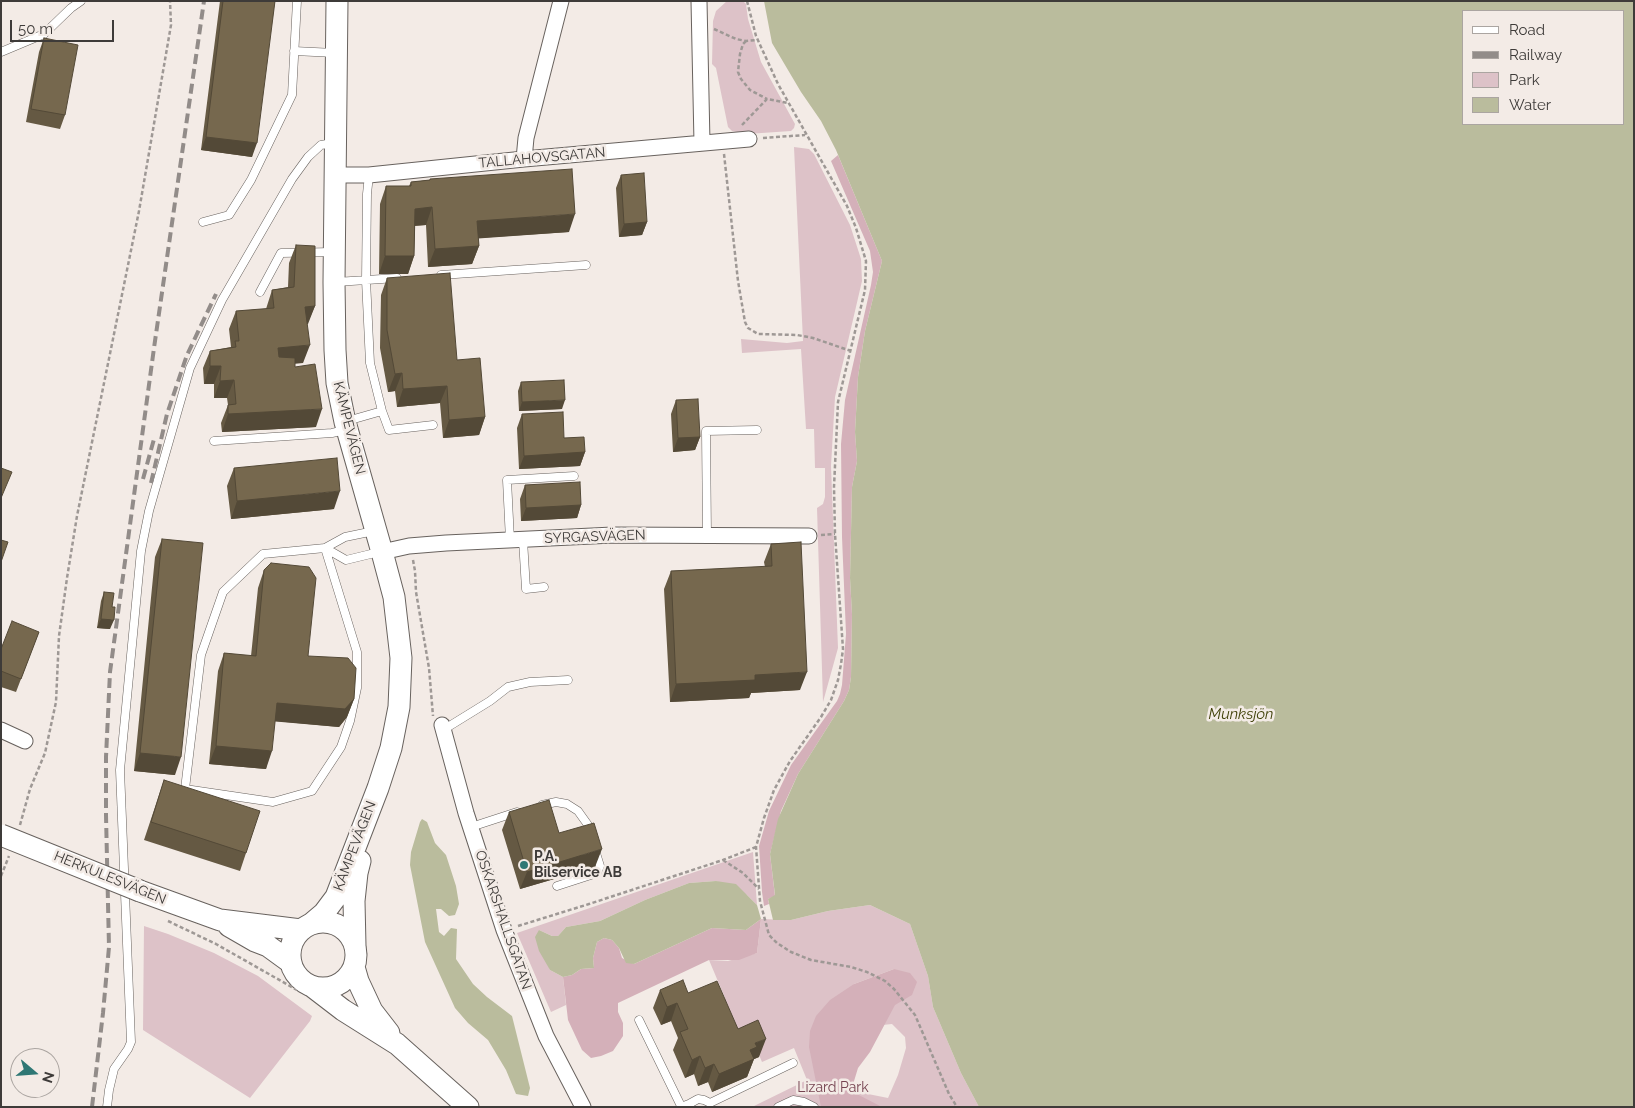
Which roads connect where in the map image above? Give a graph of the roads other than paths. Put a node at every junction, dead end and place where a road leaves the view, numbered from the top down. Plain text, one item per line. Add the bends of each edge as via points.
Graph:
1 (81, 1) edge
2 (297, 1) edge
3 (337, 1) edge
4 (561, 1) edge
5 (699, 1) edge
6 (70, 5) edge
7 (294, 51) junction
8 (1, 52) edge
9 (336, 53) junction
10 (749, 139) road end
11 (335, 142) junction
12 (702, 143) junction
13 (524, 159) junction
14 (369, 175) junction
15 (335, 176) junction
16 (203, 222) dead end
17 (335, 252) junction
18 (586, 265) dead end
19 (433, 276) edge
20 (404, 278) edge
21 (366, 280) junction
22 (334, 282) junction
23 (260, 292) dead end
24 (382, 411) junction
25 (433, 425) dead end
26 (346, 426) junction
27 (757, 430) dead end
28 (214, 441) dead end
29 (574, 476) dead end
30 (376, 531) junction
31 (707, 536) junction
32 (803, 539) dead end
33 (517, 540) junction
34 (325, 548) junction
35 (382, 552) junction
36 (544, 587) dead end
37 (568, 680) dead end
38 (443, 728) joint
39 (1, 730) edge
40 (25, 741) dead end
41 (378, 788) junction
42 (533, 807) edge
43 (524, 810) edge
44 (471, 827) junction
45 (10, 839) edge
46 (557, 886) dead end
47 (220, 920) junction
48 (306, 927) junction
49 (355, 946) junction
50 (290, 962) junction
51 (354, 968) junction
52 (313, 987) junction
53 (638, 1020) dead end
54 (397, 1044) junction
55 (793, 1063) dead end
56 (107, 1107) edge
57 (468, 1107) edge
58 (583, 1107) edge
59 (681, 1107) edge
60 (778, 1107) edge
61 (814, 1107) edge

1 - 6 lane
2 - 7 lane
3 - 9 main road, KÄMPEVÄGEN
4 - 13 street via 526,138
5 - 12 street
6 - 8 lane via 44,34
7 - 9 lane
7 - 16 lane via 292,95 251,180 229,215
9 - 11 main road, KÄMPEVÄGEN
10 - 12 street, TALLAHOVSGATAN
11 - 15 main road, KÄMPEVÄGEN
11 - 56 lane via 321,145 292,178 222,300 190,368 150,511 141,551 120,770 131,1042 114,1069
12 - 13 street, TALLAHOVSGATAN
13 - 14 street, TALLAHOVSGATAN
14 - 15 street, TALLAHOVSGATAN
14 - 21 lane
15 - 17 main road, KÄMPEVÄGEN
17 - 22 main road, KÄMPEVÄGEN
17 - 23 lane via 281,253
18 - 19 lane
20 - 21 lane
21 - 22 lane
21 - 24 lane via 370,363
22 - 26 main road, KÄMPEVÄGEN via 334,350
24 - 25 lane via 389,430
24 - 26 lane
26 - 28 lane via 332,433
26 - 30 main road, KÄMPEVÄGEN
27 - 31 lane via 706,431
29 - 33 lane via 507,480
30 - 34 lane via 345,537
30 - 35 main road, KÄMPEVÄGEN
31 - 32 street, SYRGASVÄGEN
31 - 33 street, SYRGASVÄGEN via 614,535
33 - 35 street, SYRGASVÄGEN via 409,546
33 - 36 lane via 526,589
34 - 34 lane via 263,554 223,592 201,655 185,789 274,802 312,791 341,747 357,688 357,652
34 - 35 lane via 346,560
35 - 41 main road, KÄMPEVÄGEN via 394,597 402,658 391,748
37 - 38 lane via 508,687
38 - 44 street, OSKARSHALLSGATAN
39 - 40 street
41 - 48 main road, KÄMPEVÄGEN via 336,897 324,914
41 - 49 main road, KÄMPEVÄGEN via 356,874
42 - 46 lane via 556,802 567,804 578,811 588,826 600,866 597,874
43 - 44 lane
44 - 58 street, OSKARSHALLSGATAN via 504,930 546,1036
45 - 47 main road, HERKULESVÄGEN, bridge
47 - 48 main road, HERKULESVÄGEN
47 - 50 main road, HERKULESVÄGEN
48 - 49 main road via 322,922 333,923 343,928
48 - 50 main road via 292,943
49 - 51 main road
50 - 52 main road via 298,978
51 - 52 main road via 342,983 333,988
51 - 54 main road via 372,1011
52 - 54 main road
53 - 59 lane
54 - 57 main road
55 - 59 lane via 710,1103 698,1099
60 - 61 lane via 793,1100

